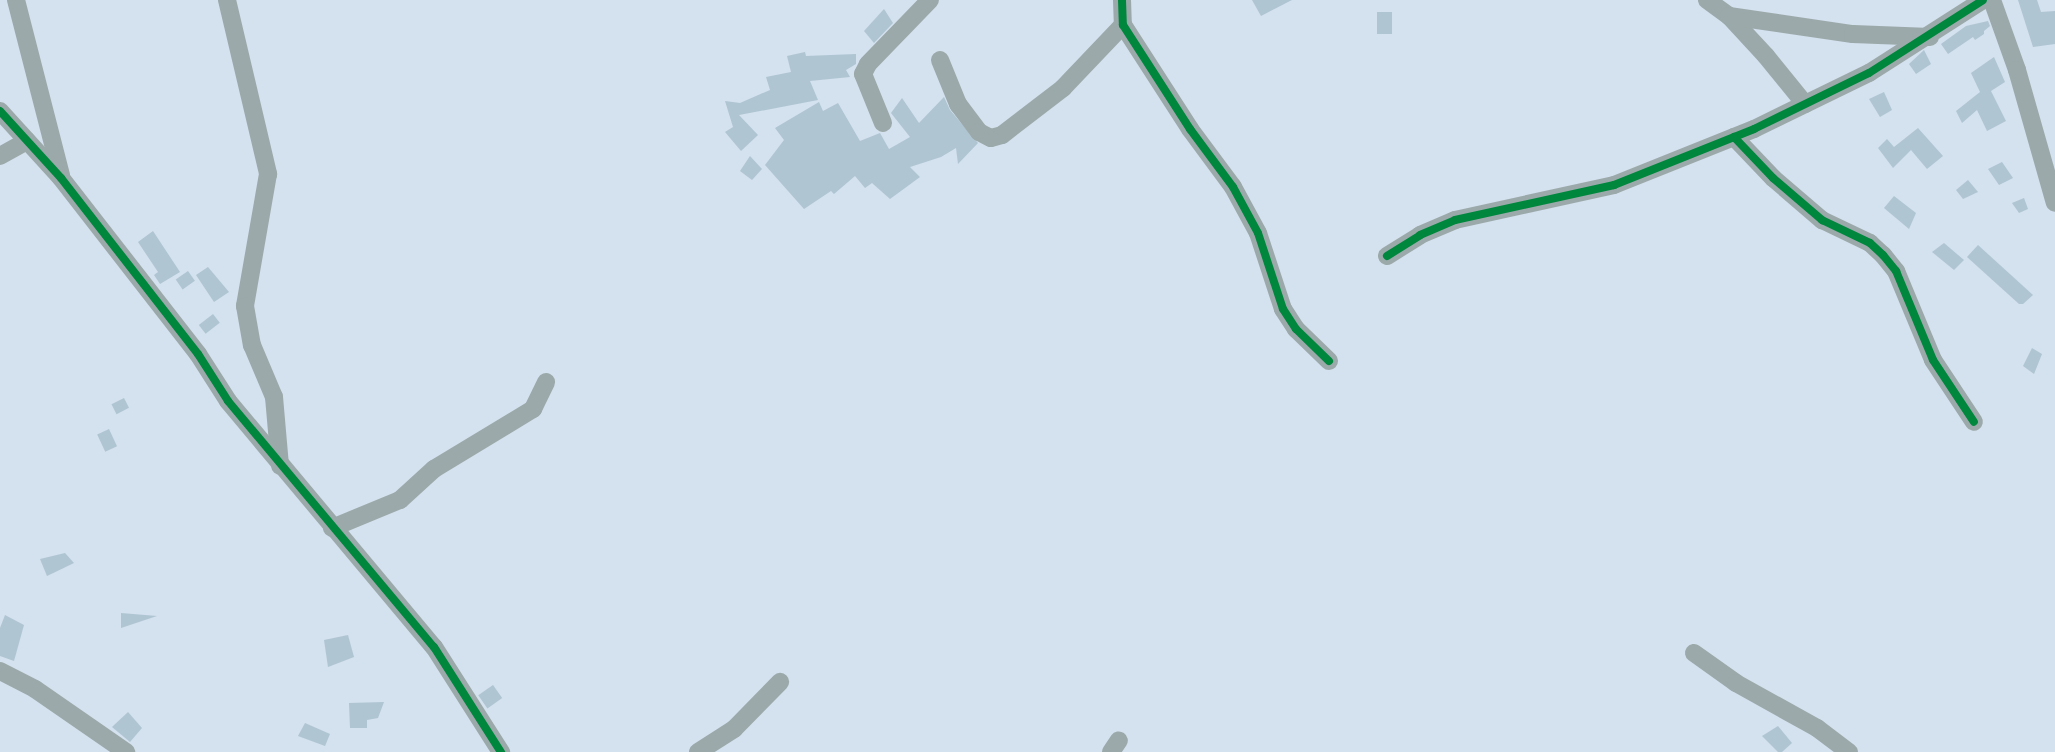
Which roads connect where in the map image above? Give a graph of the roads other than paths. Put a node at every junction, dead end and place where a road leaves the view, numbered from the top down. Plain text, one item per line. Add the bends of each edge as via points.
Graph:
1 (16, 0) edge
2 (226, 0) edge
3 (930, 0) edge
4 (1122, 0) edge
5 (1707, 0) edge
6 (1983, 0) edge
7 (1992, 0) edge
8 (1729, 16) junction
9 (1124, 25) junction
10 (1930, 37) junction
11 (940, 60) dead end
12 (1805, 104) junction
13 (0, 112) edge
14 (883, 123) dead end
15 (1734, 137) junction
16 (27, 141) junction
17 (0, 156) edge
18 (61, 178) junction
19 (2055, 203) edge
20 (1387, 256) dead end
21 (1329, 361) dead end
22 (546, 382) dead end
23 (1974, 422) dead end
24 (280, 466) junction
25 (332, 528) junction
26 (1694, 653) dead end
27 (0, 670) edge
28 (780, 682) dead end
29 (126, 752) edge
30 (501, 752) edge
31 (698, 752) edge
32 (1849, 752) edge

1 - 18 street
2 - 24 street via 268,174 245,306 252,345 274,397
3 - 14 street via 868,64 863,74
4 - 9 street
5 - 8 street
6 - 10 street
7 - 19 street via 2017,70
8 - 10 street via 1853,34
8 - 12 street
9 - 11 street via 1063,88 1002,135 991,138 979,132 958,104
9 - 21 street via 1190,128 1233,187 1258,233 1283,309 1296,329
10 - 12 street via 1869,73
12 - 15 street
13 - 16 street
15 - 20 street via 1614,185 1455,220 1420,235
15 - 23 street via 1773,178 1822,220 1870,243 1883,255 1896,271 1933,360
16 - 17 street
16 - 18 street
18 - 24 street
22 - 25 street via 533,409 434,469 400,500
24 - 25 street
25 - 30 street via 434,646
26 - 32 street via 1736,683 1817,728
27 - 29 street via 35,689
28 - 31 street via 734,729

